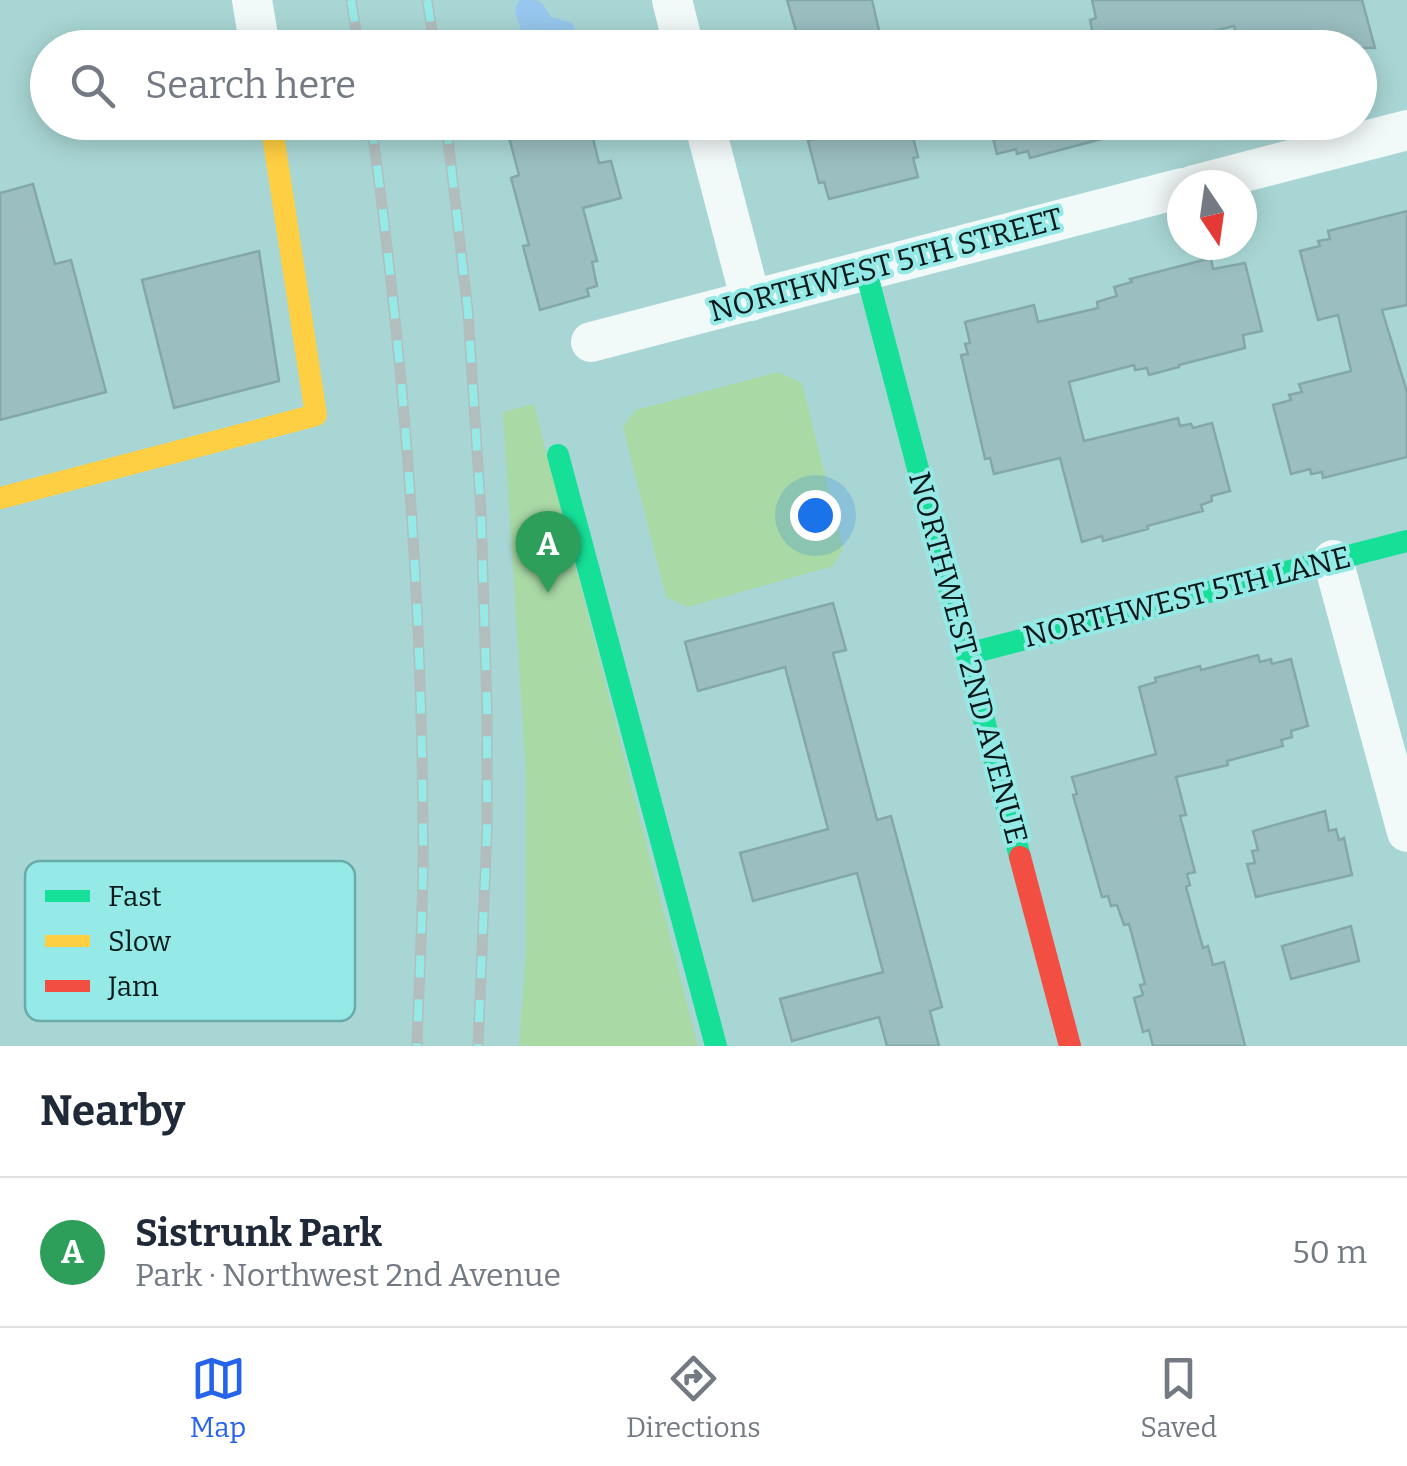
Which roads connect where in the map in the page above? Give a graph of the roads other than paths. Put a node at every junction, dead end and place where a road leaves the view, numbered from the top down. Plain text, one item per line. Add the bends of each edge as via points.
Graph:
1 (252, 0) edge
2 (672, 0) edge
3 (257, 30) edge
4 (680, 30) edge
5 (1407, 130) edge
6 (1377, 138) edge
7 (274, 140) edge
8 (709, 140) edge
9 (1368, 140) edge
10 (1252, 170) edge
11 (1167, 192) edge
12 (866, 270) junction
13 (751, 301) junction
14 (591, 342) dead end
15 (558, 456) dead end
16 (0, 498) edge
17 (1407, 541) edge
18 (1333, 560) junction
19 (967, 654) junction
20 (1407, 832) edge
21 (716, 1046) edge
22 (1070, 1046) edge

1 - 3 street
2 - 4 street
5 - 6 street
7 - 16 street via 316,415
8 - 13 street
9 - 10 street
11 - 12 street, NORTHWEST 5TH STREET
12 - 13 street, NORTHWEST 5TH STREET
12 - 19 street, NORTHWEST 2ND AVENUE
13 - 14 street, NORTHWEST 5TH STREET
15 - 21 street
17 - 18 street, NORTHWEST 5TH LANE
18 - 19 street, NORTHWEST 5TH LANE
18 - 20 street
19 - 22 street, NORTHWEST 2ND AVENUE

